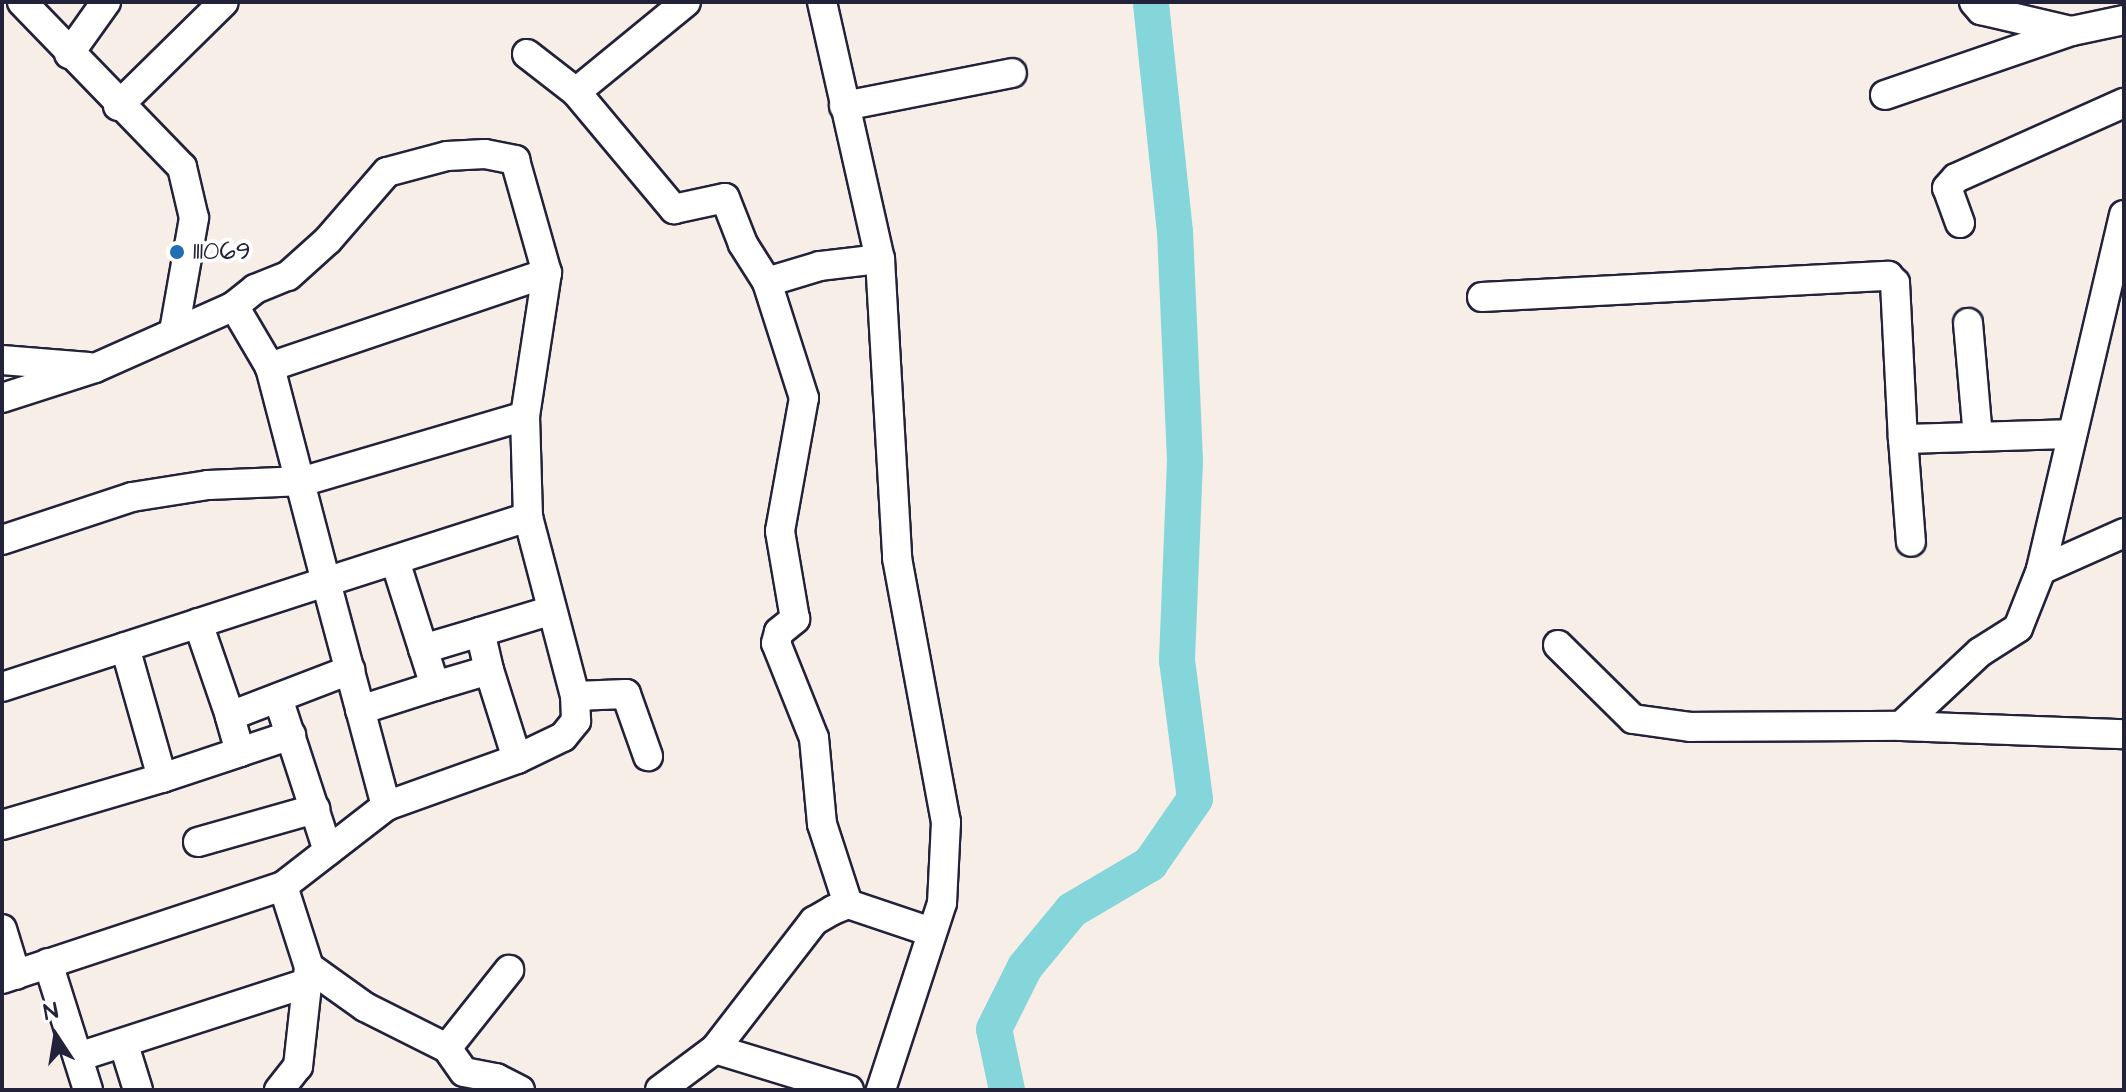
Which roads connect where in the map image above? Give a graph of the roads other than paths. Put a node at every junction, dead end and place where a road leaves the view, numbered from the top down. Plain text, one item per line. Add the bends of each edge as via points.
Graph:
1 (22, 2) edge
2 (106, 2) edge
3 (224, 2) edge
4 (686, 2) edge
5 (822, 2) edge
6 (1974, 2) edge
7 (2124, 20) edge
8 (2072, 31) junction
9 (69, 54) junction
10 (527, 54) dead end
11 (1012, 73) dead end
12 (576, 92) junction
13 (1885, 95) dead end
14 (2124, 103) edge
15 (118, 106) junction
16 (844, 106) junction
17 (2124, 215) edge
18 (1960, 223) dead end
19 (880, 259) junction
20 (547, 273) junction
21 (767, 282) junction
22 (1482, 297) dead end
23 (234, 306) junction
24 (1968, 323) dead end
25 (174, 331) junction
26 (2, 360) edge
27 (270, 367) junction
28 (95, 368) junction
29 (2, 398) edge
30 (525, 416) junction
31 (2070, 434) junction
32 (1978, 437) junction
33 (1903, 439) junction
34 (304, 481) junction
35 (528, 517) junction
36 (2124, 533) edge
37 (2, 540) edge
38 (1911, 542) dead end
39 (395, 561) junction
40 (2041, 570) junction
41 (326, 582) junction
42 (549, 611) junction
43 (198, 623) junction
44 (480, 632) junction
45 (1558, 645) dead end
46 (125, 647) junction
47 (423, 649) junction
48 (350, 670) junction
49 (489, 670) junction
50 (435, 686) junction
51 (2, 687) edge
52 (575, 696) junction
53 (278, 698) junction
54 (360, 710) junction
55 (230, 716) junction
56 (1901, 726) junction
57 (2124, 734) edge
58 (291, 735) junction
59 (240, 752) junction
60 (648, 756) dead end
61 (517, 759) junction
62 (162, 778) junction
63 (386, 806) junction
64 (315, 809) junction
65 (2, 825) edge
66 (198, 842) dead end
67 (328, 851) junction
68 (283, 886) junction
69 (848, 904) junction
70 (2, 929) edge
71 (931, 932) junction
72 (48, 963) junction
73 (509, 970) dead end
74 (308, 975) junction
75 (9, 977) edge
76 (124, 1045) junction
77 (447, 1048) junction
78 (715, 1049) junction
79 (78, 1057) junction
80 (465, 1081) edge
81 (136, 1085) edge
82 (88, 1090) edge
83 (105, 1090) edge
84 (279, 1090) edge
85 (520, 1090) edge
86 (660, 1090) edge
87 (849, 1090) edge
88 (881, 1090) edge

1 - 9 street
2 - 9 street
3 - 15 street
4 - 12 street
5 - 16 street
6 - 8 street via 1981,10
7 - 8 street
8 - 13 street
9 - 15 street
10 - 12 street
11 - 16 street
12 - 21 street via 674,209 725,198 743,244
14 - 18 street via 1956,178 1947,188
15 - 25 street via 162,141 182,167 191,192 194,218
16 - 19 street
17 - 31 street
19 - 21 street via 820,266
19 - 71 street via 897,558 946,822 942,903
20 - 23 street via 515,160 485,154 447,156 387,172 308,260
20 - 27 street
20 - 30 street
21 - 69 street via 804,398 780,531 795,619 779,632 776,643 814,738 822,824
22 - 33 street via 1888,276 1895,283
23 - 25 street
23 - 27 street
24 - 32 street
25 - 28 street
26 - 28 street
27 - 34 street
28 - 29 street
30 - 34 street
30 - 35 street
31 - 32 street
31 - 40 street
32 - 33 street
33 - 38 street
34 - 37 street via 208,485 132,497
34 - 41 street
35 - 39 street
35 - 42 street
36 - 40 street
39 - 41 street
39 - 47 street
40 - 56 street via 2018,628 1980,652
41 - 43 street
41 - 48 street
42 - 44 street
42 - 52 street
43 - 46 street
43 - 55 street
44 - 47 street
44 - 49 street
45 - 56 street via 1633,719 1691,727
46 - 51 street
46 - 62 street
47 - 50 street
48 - 53 street
48 - 54 street
49 - 50 street
49 - 61 street
50 - 54 street
52 - 60 street via 626,694
52 - 61 street via 576,721 563,737
53 - 55 street
53 - 58 street
54 - 63 street
55 - 59 street
56 - 57 street
58 - 59 street
58 - 64 street
59 - 62 street
61 - 63 street
62 - 65 street
63 - 67 street
64 - 66 street
64 - 67 street
67 - 68 street
68 - 72 street
68 - 74 street
69 - 71 street
69 - 78 street via 814,921
70 - 75 street
71 - 88 street
72 - 75 street
72 - 79 street
73 - 77 street
74 - 76 street
74 - 77 street
74 - 84 street via 298,1066
76 - 79 street
76 - 81 street
77 - 80 street
78 - 86 street
78 - 87 street
79 - 82 street
80 - 85 street via 496,1078
81 - 83 street

